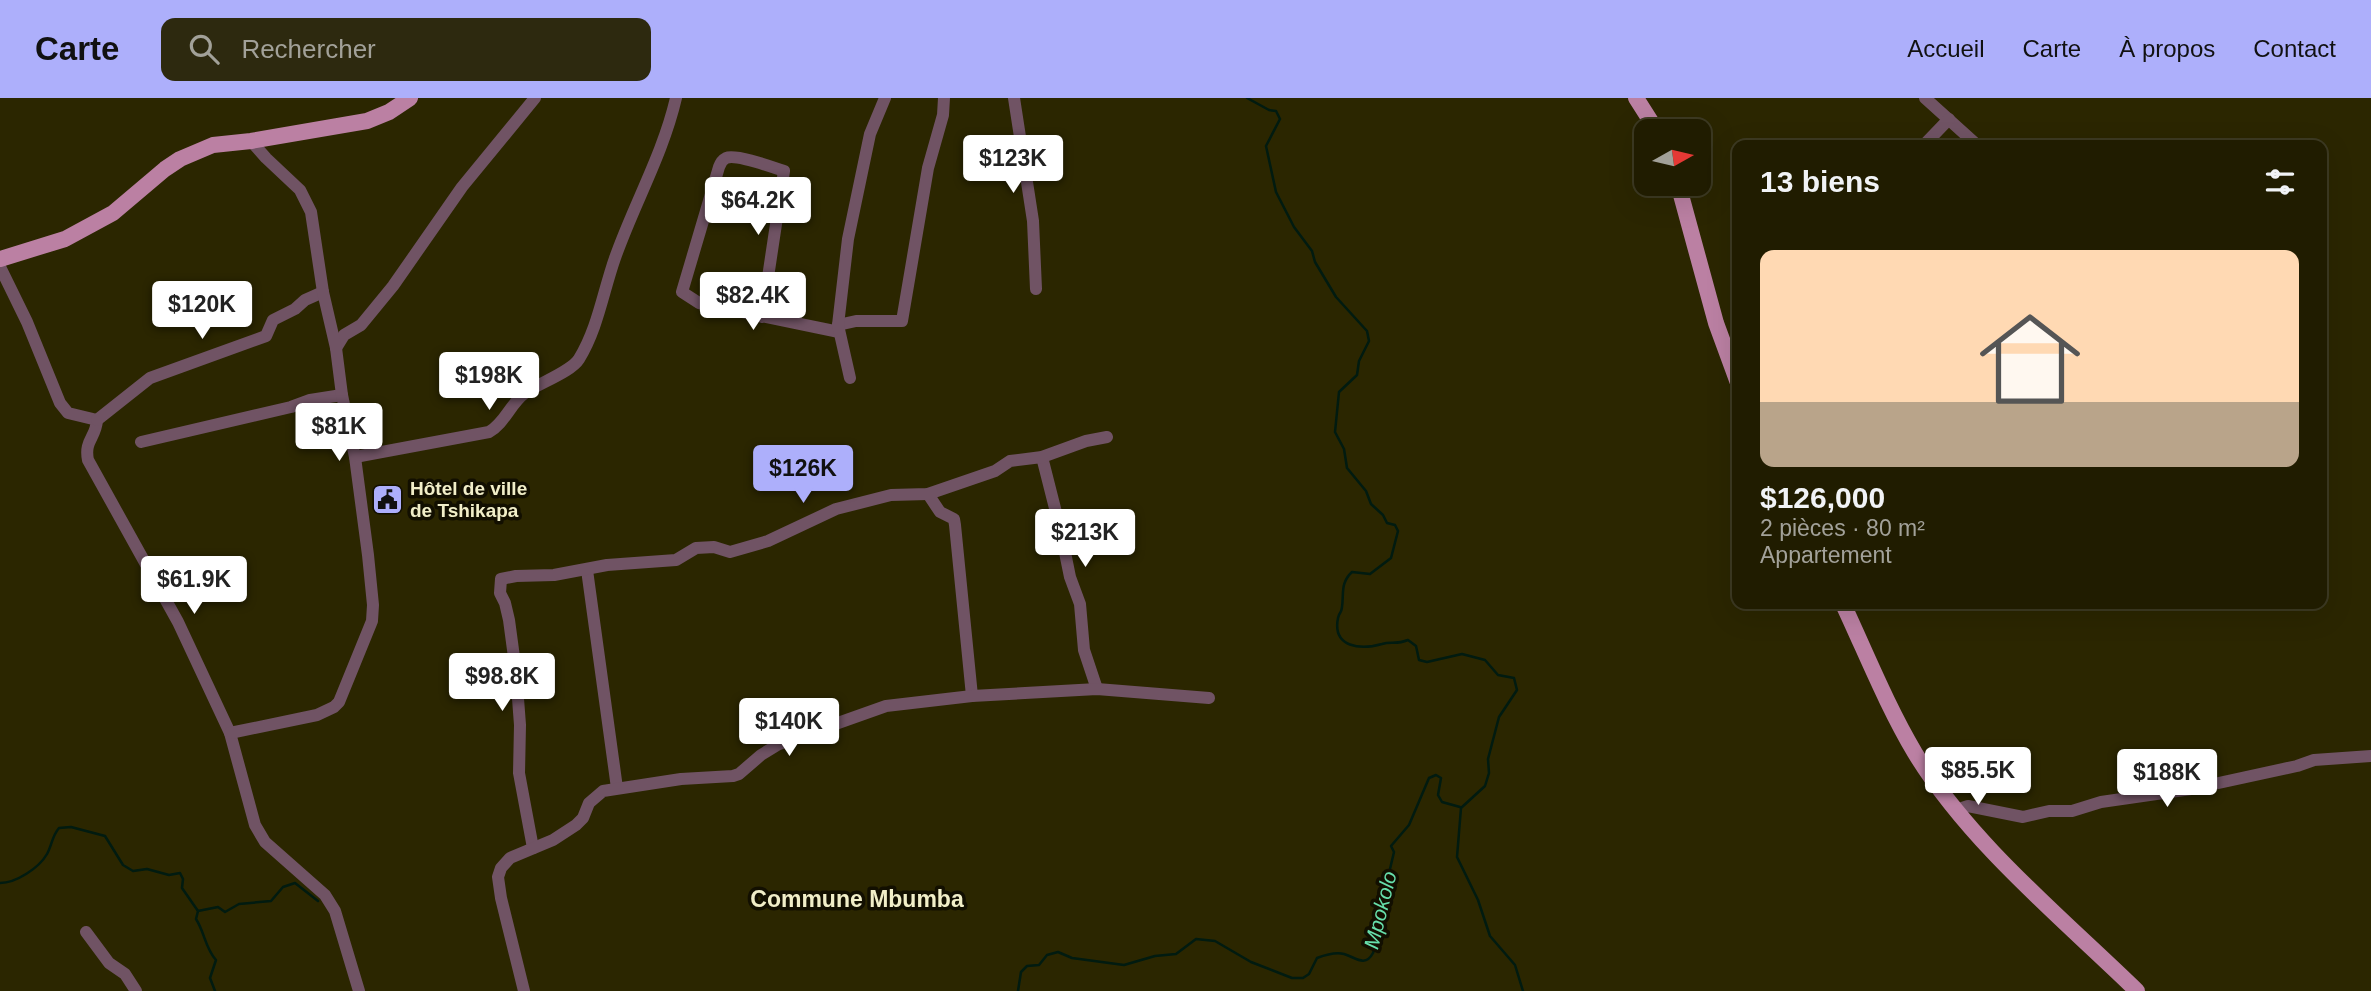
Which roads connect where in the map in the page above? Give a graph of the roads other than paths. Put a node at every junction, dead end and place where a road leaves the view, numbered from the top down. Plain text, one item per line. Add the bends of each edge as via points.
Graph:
1 (410, 98) edge
2 (535, 98) edge
3 (676, 98) edge
4 (885, 98) edge
5 (944, 98) edge
6 (1014, 98) edge
7 (1636, 98) edge
8 (1925, 98) edge
9 (1649, 119) edge
10 (1949, 119) junction
11 (1929, 140) edge
12 (1972, 140) edge
13 (251, 141) junction
14 (1681, 196) edge
15 (0, 259) edge
16 (0, 267) edge
17 (1036, 289) dead end
18 (323, 292) junction
19 (762, 317) junction
20 (838, 328) junction
21 (336, 348) junction
22 (1732, 351) edge
23 (850, 378) dead end
24 (342, 395) junction
25 (97, 420) junction
26 (1108, 437) dead end
27 (141, 442) dead end
28 (355, 457) junction
29 (1042, 457) junction
30 (928, 494) junction
31 (587, 570) junction
32 (1845, 609) edge
33 (1097, 689) junction
34 (972, 695) junction
35 (1209, 698) dead end
36 (230, 733) junction
37 (2371, 756) edge
38 (617, 788) junction
39 (1956, 810) junction
40 (533, 848) junction
41 (86, 932) dead end
42 (136, 991) edge
43 (359, 991) edge
44 (524, 991) edge
45 (2137, 991) edge

1 - 13 main road via 367,121
2 - 21 street via 462,187 393,286
3 - 28 street via 597,321 578,361 523,394 489,432
4 - 20 street via 870,134 856,197
5 - 20 street via 902,321 856,321
6 - 17 street via 1033,220
7 - 9 main road
8 - 10 street
10 - 11 street
10 - 12 street
13 - 15 main road via 213,145 180,159 113,213 65,239
13 - 18 street via 300,190 311,212
14 - 22 main road via 1716,323
16 - 25 street via 60,403 68,413
18 - 21 street
18 - 25 street via 273,320 266,336 150,378
19 - 19 street via 699,303 682,292 719,167 727,158 784,171
19 - 20 street
20 - 23 street
21 - 24 street
24 - 27 street
24 - 28 street
25 - 36 street via 86,449 88,460 178,622
26 - 29 street
28 - 36 street via 373,605 368,632 339,702 317,715
29 - 30 street via 1010,461 996,471
29 - 33 street via 1080,604 1084,650
30 - 31 street via 868,499 730,552 696,548 676,560
30 - 34 street via 935,507 956,524
31 - 38 street
31 - 40 street via 501,579 516,672 519,773
32 - 39 main road via 1909,742
33 - 34 street
33 - 35 street
34 - 38 street via 886,706 820,728 779,744 733,776
36 - 43 street via 256,825 265,842 325,895 335,911
37 - 39 street via 2314,760 2072,811 2023,817 1968,806
38 - 40 street via 603,791 589,803 576,825
39 - 45 main road via 1993,852
40 - 44 street via 510,858 498,877
41 - 42 street

